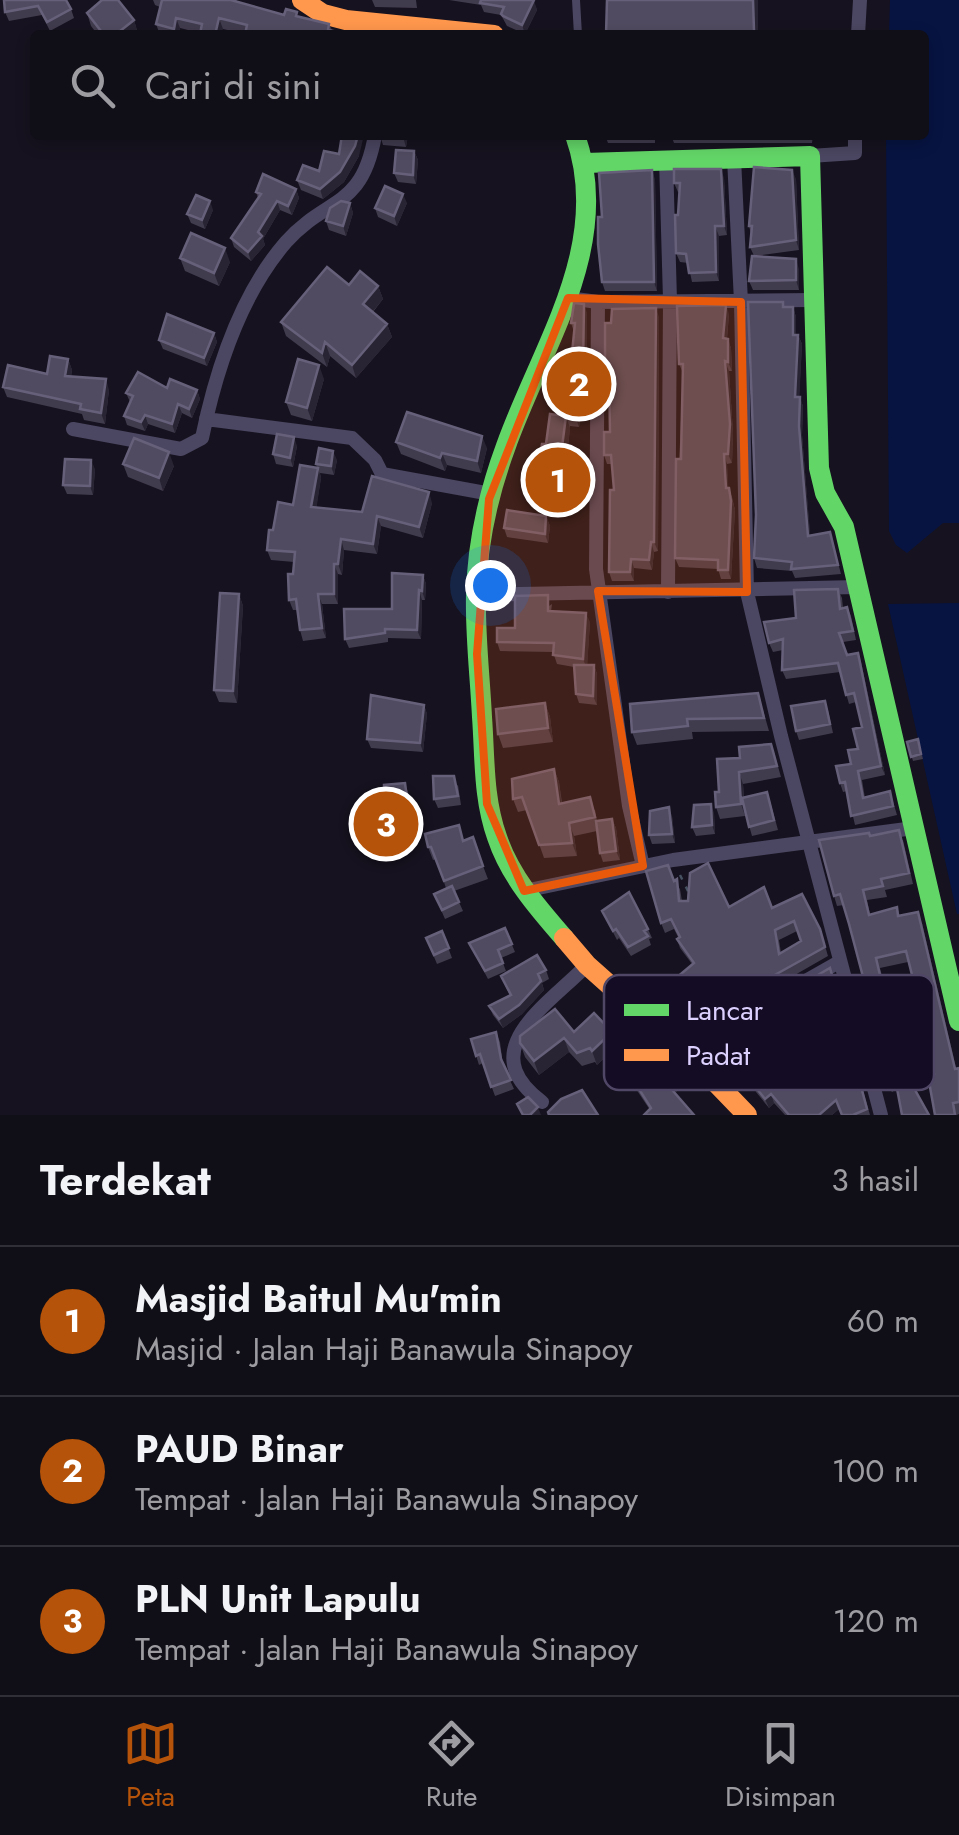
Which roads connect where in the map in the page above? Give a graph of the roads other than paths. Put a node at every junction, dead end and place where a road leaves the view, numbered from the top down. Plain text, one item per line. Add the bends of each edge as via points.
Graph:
1 (302, 0) edge
2 (576, 0) edge
3 (860, 0) edge
4 (383, 30) edge
5 (396, 30) edge
6 (458, 30) edge
7 (578, 30) edge
8 (858, 30) edge
9 (374, 140) edge
10 (577, 140) edge
11 (583, 140) edge
12 (856, 140) edge
13 (810, 156) junction
14 (666, 158) junction
15 (734, 158) junction
16 (585, 163) junction
17 (568, 298) junction
18 (670, 300) junction
19 (812, 300) junction
20 (598, 302) junction
21 (741, 302) junction
22 (206, 419) junction
23 (73, 429) dead end
24 (491, 494) junction
25 (858, 587) junction
26 (598, 591) junction
27 (668, 592) junction
28 (747, 592) junction
29 (476, 595) junction
30 (914, 828) junction
31 (810, 842) junction
32 (643, 866) junction
33 (524, 891) junction
34 (839, 962) junction
35 (587, 965) junction
36 (816, 975) edge
37 (843, 975) edge
38 (604, 980) edge
39 (959, 1017) edge
40 (723, 1090) edge
41 (874, 1090) edge
42 (542, 1102) dead end
43 (747, 1115) edge
44 (881, 1115) edge

1 - 4 main road via 324,14
2 - 7 lane
3 - 8 street
5 - 6 main road
9 - 22 street via 354,191 288,240 262,278 228,345
10 - 16 main road
11 - 16 lane
12 - 13 street via 855,153
13 - 15 main road
13 - 19 main road
14 - 15 main road
14 - 16 main road
14 - 18 street
15 - 21 street
16 - 17 main road via 582,259
17 - 20 street
17 - 24 main road
18 - 20 street
18 - 21 street
18 - 27 street
19 - 21 street
19 - 25 main road via 818,468 844,527
20 - 26 street
21 - 28 street
22 - 23 street via 202,438 181,449
22 - 24 street via 352,438 382,474
24 - 29 main road
25 - 28 street
25 - 30 main road
26 - 27 street
26 - 29 street
26 - 32 street
27 - 28 street
28 - 31 street
29 - 33 main road via 487,804
30 - 31 street
30 - 39 main road
31 - 32 street
31 - 34 street
32 - 33 street
33 - 35 main road
34 - 36 street
34 - 37 street
35 - 38 main road
35 - 42 street via 515,1044 512,1064
40 - 43 main road
41 - 44 street

